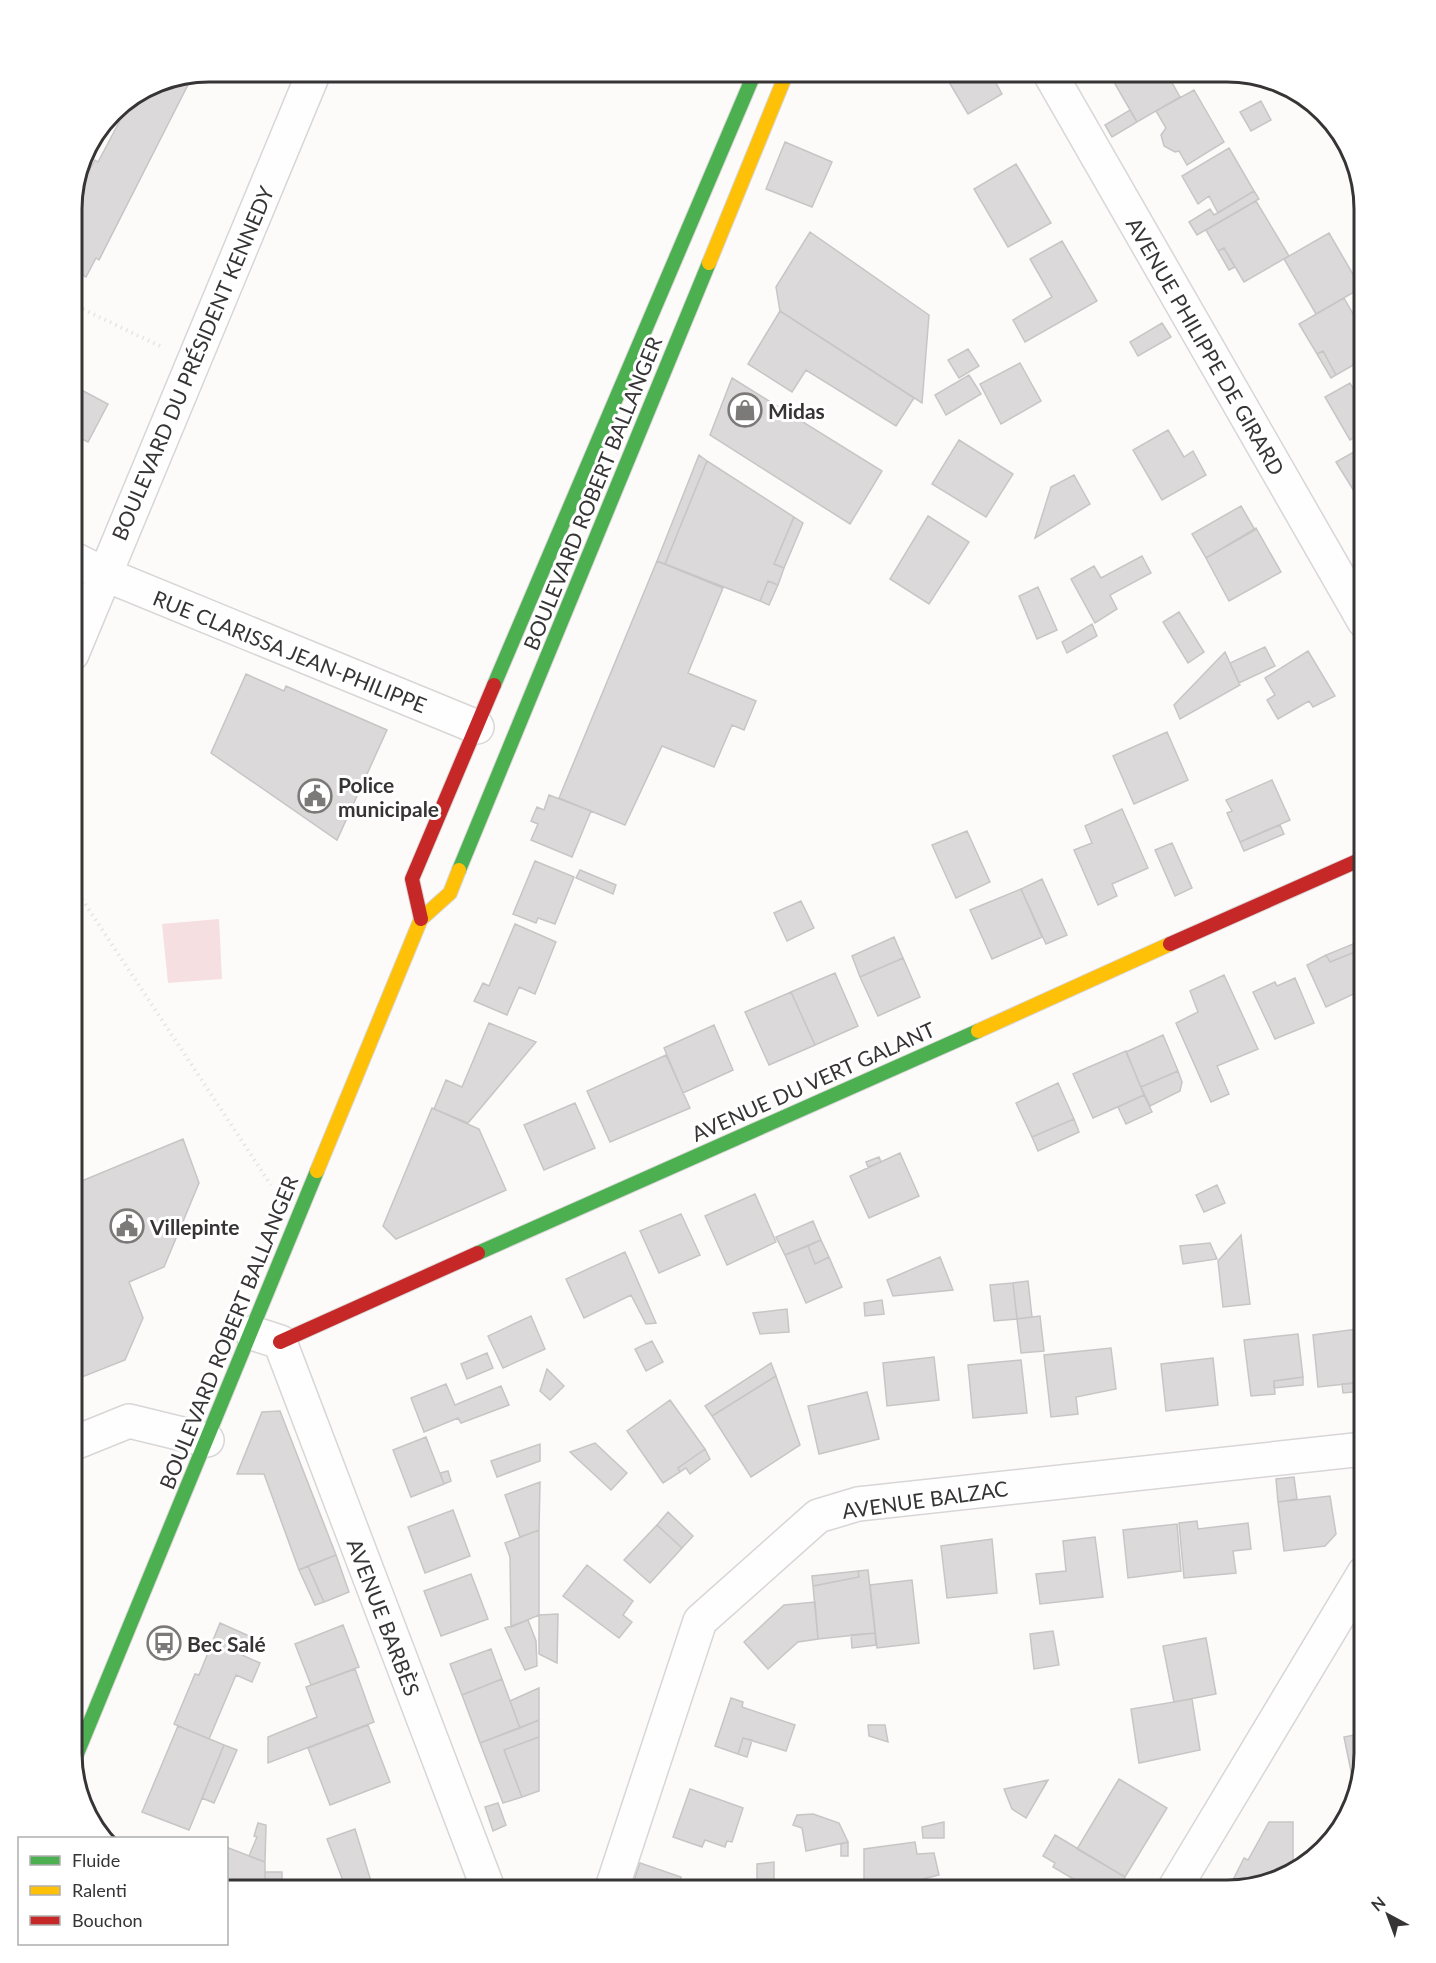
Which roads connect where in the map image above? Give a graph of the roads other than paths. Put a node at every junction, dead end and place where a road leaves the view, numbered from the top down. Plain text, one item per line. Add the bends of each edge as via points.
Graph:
1 (310, 82) edge
2 (751, 83) edge
3 (783, 83) edge
4 (1055, 83) edge
5 (83, 563) edge
6 (104, 574) junction
7 (1354, 604) edge
8 (83, 627) edge
9 (477, 727) junction
10 (1354, 862) edge
11 (421, 919) junction
12 (265, 1337) junction
13 (82, 1440) edge
14 (207, 1440) junction
15 (1354, 1450) edge
16 (1354, 1591) edge
17 (82, 1742) edge
18 (485, 1880) edge
19 (615, 1880) edge
20 (1180, 1880) edge

1 - 6 street, BOULEVARD DU PRÉSIDENT KENNEDY
2 - 9 main road, BOULEVARD ROBERT BALLANGER
3 - 11 main road, BOULEVARD ROBERT BALLANGER via 450,893
4 - 7 street, AVENUE PHILIPPE DE GIRARD
5 - 6 street, RUE CLARISSA JEAN-PHILIPPE
6 - 8 street, BOULEVARD DU PRÉSIDENT KENNEDY
6 - 9 street, RUE CLARISSA JEAN-PHILIPPE
9 - 11 main road, BOULEVARD ROBERT BALLANGER via 412,879
10 - 12 main road, AVENUE DU VERT GALANT
11 - 12 main road, BOULEVARD ROBERT BALLANGER via 296,1223
12 - 14 main road, BOULEVARD ROBERT BALLANGER
12 - 18 street, AVENUE BARBÈS
13 - 14 street via 129,1421
14 - 17 main road, BOULEVARD ROBERT BALLANGER
15 - 19 street, AVENUE BALZAC via 858,1504 818,1516 700,1621
16 - 20 street

